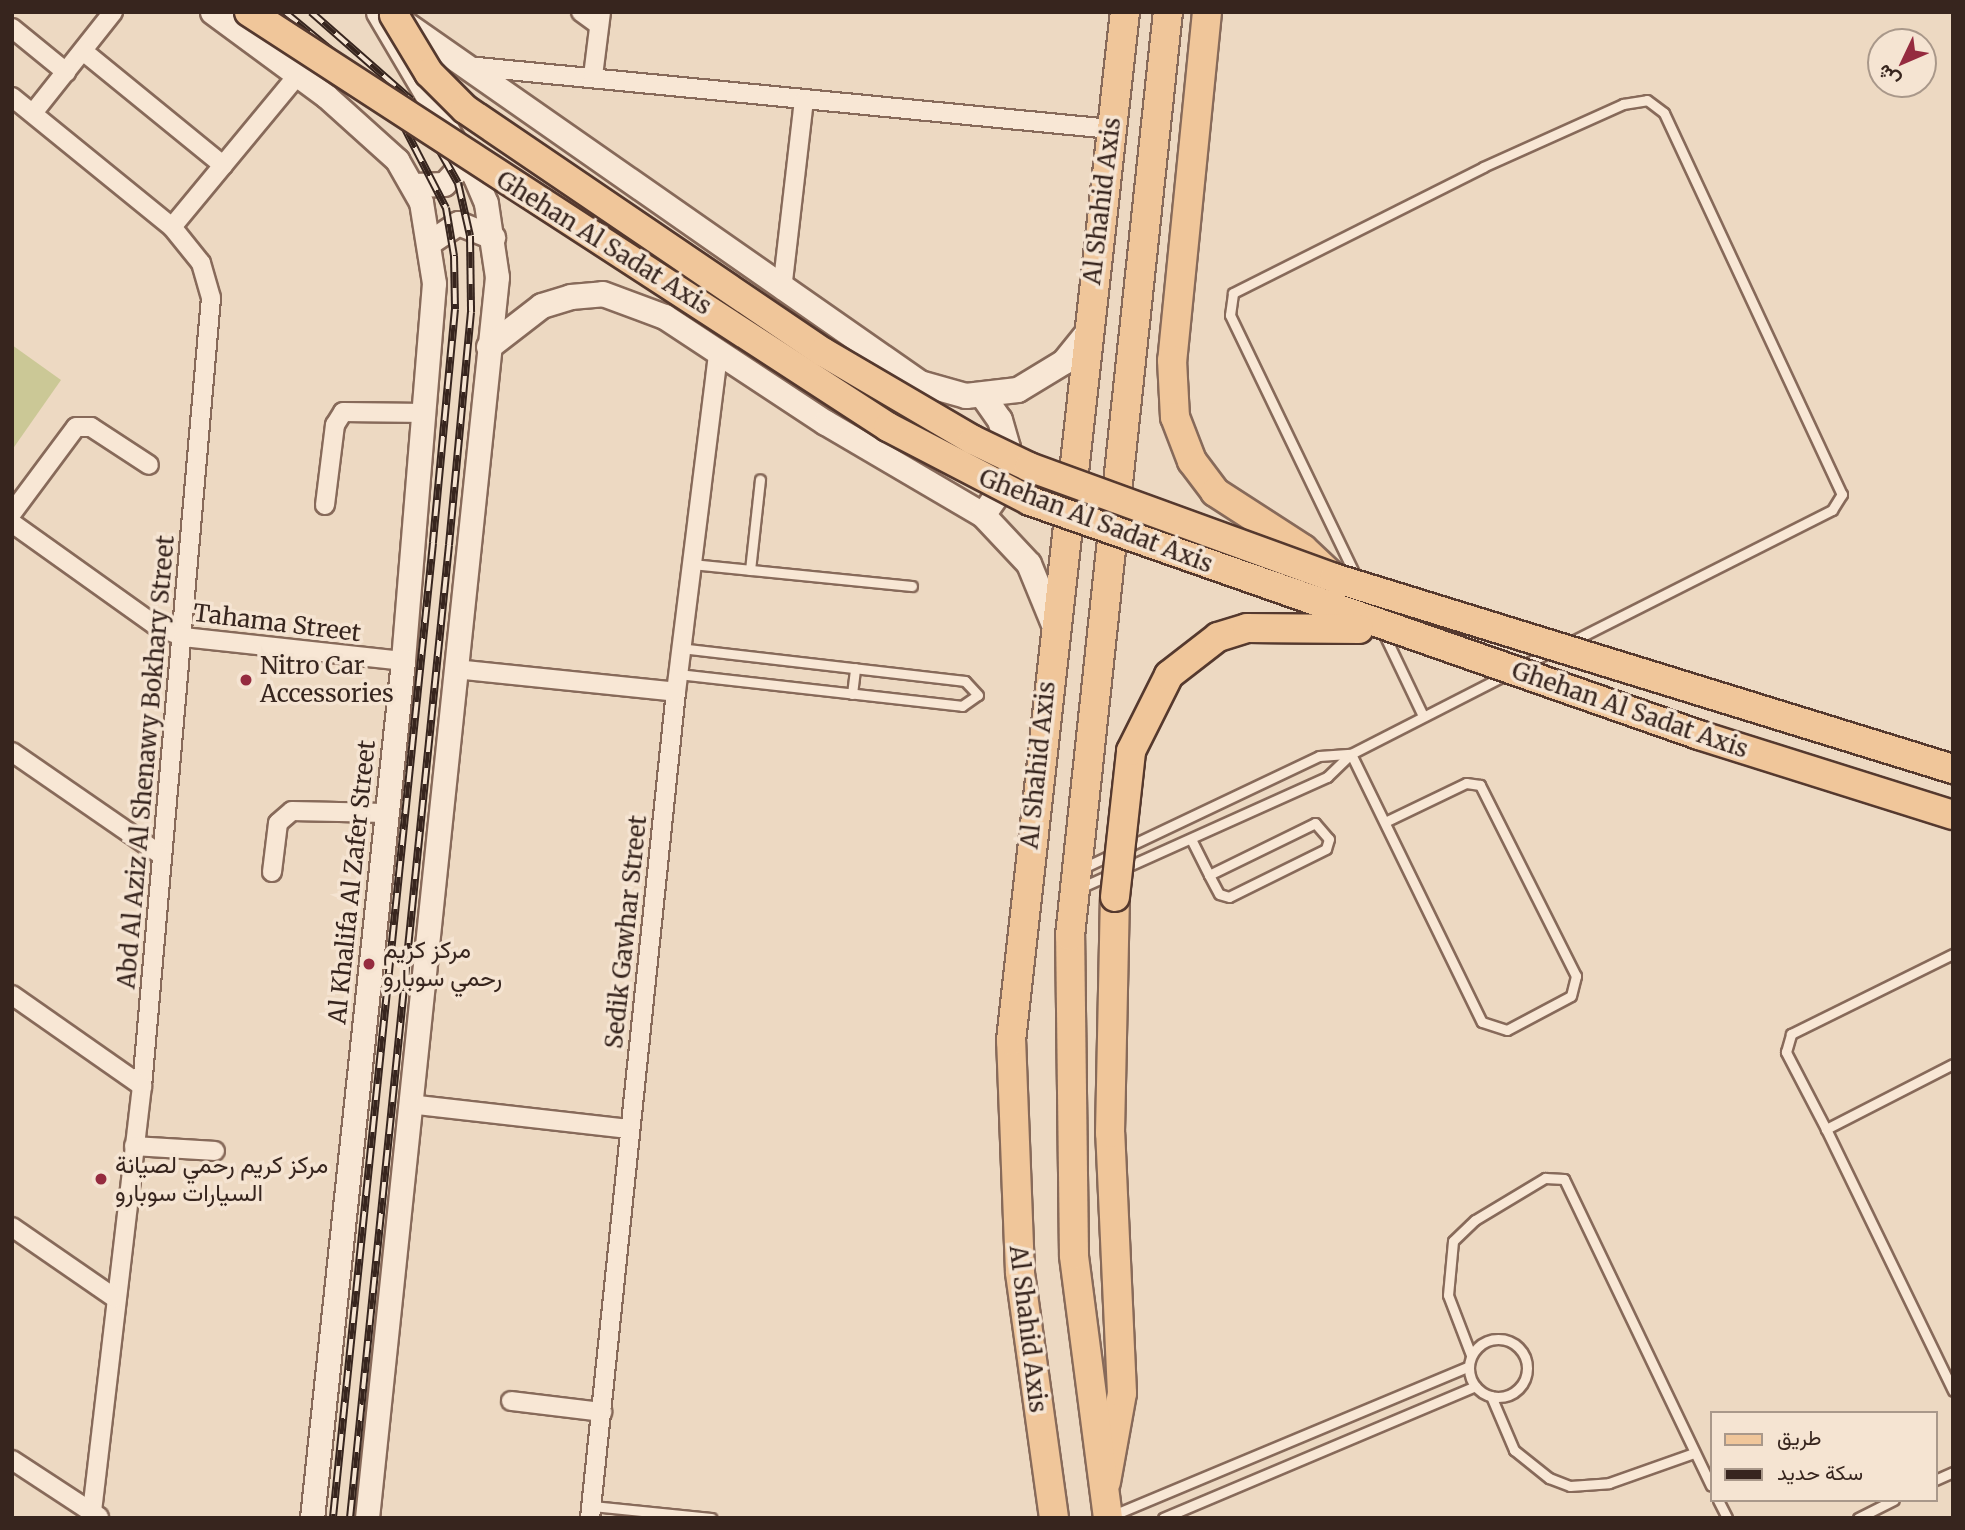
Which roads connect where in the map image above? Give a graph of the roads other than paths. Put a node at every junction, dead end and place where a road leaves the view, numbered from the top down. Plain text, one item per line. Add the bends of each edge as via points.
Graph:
1 (113, 12) edge
2 (212, 12) edge
3 (249, 12) edge
4 (581, 12) edge
5 (1125, 12) edge
6 (1168, 12) edge
7 (1207, 12) edge
8 (387, 13) edge
9 (600, 19) edge
10 (12, 28) edge
11 (83, 51) junction
12 (464, 66) junction
13 (66, 72) junction
14 (297, 76) junction
15 (593, 76) junction
16 (12, 97) edge
17 (804, 101) junction
18 (33, 113) junction
19 (1111, 129) junction
20 (462, 149) junction
21 (223, 165) junction
22 (414, 186) junction
23 (172, 227) junction
24 (493, 237) junction
25 (430, 242) junction
26 (782, 290) junction
27 (1087, 334) junction
28 (489, 347) junction
29 (718, 353) junction
30 (983, 396) junction
31 (426, 414) junction
32 (149, 466) dead end
33 (760, 480) dead end
34 (325, 505) dead end
35 (12, 513) edge
36 (983, 514) junction
37 (12, 523) edge
38 (691, 564) junction
39 (750, 570) junction
40 (1334, 578) junction
41 (912, 586) dead end
42 (1054, 625) junction
43 (1401, 632) junction
44 (183, 637) junction
45 (681, 648) junction
46 (402, 661) junction
47 (455, 668) junction
48 (855, 668) junction
49 (677, 683) junction
50 (852, 694) junction
51 (1423, 716) junction
52 (12, 752) edge
53 (1351, 754) junction
54 (1953, 769) edge
55 (386, 813) junction
56 (1953, 815) edge
57 (1385, 822) junction
58 (1191, 839) junction
59 (160, 854) junction
60 (272, 872) dead end
61 (1209, 875) junction
62 (1073, 882) junction
63 (1953, 954) edge
64 (12, 995) edge
65 (1953, 1064) edge
66 (142, 1086) junction
67 (409, 1104) junction
68 (629, 1129) junction
69 (1826, 1129) junction
70 (134, 1146) junction
71 (215, 1151) dead end
72 (12, 1227) edge
73 (115, 1298) junction
74 (1471, 1355) junction
75 (1468, 1367) junction
76 (1475, 1386) junction
77 (1953, 1391) edge
78 (1491, 1396) junction
79 (511, 1401) dead end
80 (602, 1412) junction
81 (1694, 1453) junction
82 (12, 1460) edge
83 (1953, 1472) edge
84 (1937, 1479) edge
85 (1710, 1484) edge
86 (1719, 1502) edge
87 (1890, 1502) edge
88 (1107, 1509) edge
89 (591, 1512) edge
90 (95, 1517) edge
91 (312, 1518) edge
92 (367, 1518) edge
93 (710, 1518) edge
94 (1054, 1518) edge
95 (1163, 1518) edge
96 (1727, 1518) edge
97 (1858, 1518) edge

1 - 11 street
2 - 14 street, Al Khalifa Al Zafer Street
3 - 43 main road, Ghehan Al Sadat Axis, bridge via 888,427 970,473 1042,506
4 - 9 street
5 - 19 main road, Al Shahid Axis
6 - 62 main road, Al Shahid Axis
7 - 40 main road via 1175,336 1175,417 1197,469 1227,503 1303,549
8 - 12 main road
8 - 20 street
8 - 40 main road, Ghehan Al Sadat Axis, bridge via 429,73 465,109 899,399 1029,467
9 - 15 street
10 - 13 street
11 - 13 street
11 - 21 street
12 - 15 street
12 - 26 main road
13 - 18 street
14 - 21 street
14 - 22 street, Al Khalifa Al Zafer Street via 379,141
15 - 17 street
16 - 18 street, Abd Al Aziz Al Shenawy Bokhary Street
17 - 19 street
17 - 26 street
18 - 23 street, Abd Al Aziz Al Shenawy Bokhary Street
19 - 27 main road, Al Shahid Axis
20 - 22 street via 452,178 434,187
20 - 24 street
21 - 23 street
22 - 25 street, Al Khalifa Al Zafer Street
23 - 44 street, Abd Al Aziz Al Shenawy Bokhary Street via 201,263 211,298
24 - 25 street via 458,223
24 - 28 street via 498,277
25 - 31 street, Al Khalifa Al Zafer Street via 434,283
26 - 30 main road via 920,383
27 - 30 main road via 1042,378
27 - 42 main road, Al Shahid Axis
28 - 29 main road via 542,306 603,294 665,317
28 - 47 street
29 - 36 main road
29 - 38 street, Sedik Gawhar Street
30 - 36 main road via 1000,420 1008,448 1000,491
31 - 34 street via 343,412 335,425
31 - 46 street, Al Khalifa Al Zafer Street
32 - 35 street via 91,427 76,426
33 - 39 lane
36 - 42 main road via 1029,564
37 - 44 street, Tahama Street via 155,625
38 - 39 lane
38 - 45 street, Sedik Gawhar Street
39 - 41 lane
40 - 54 main road, Ghehan Al Sadat Axis, bridge
42 - 94 main road, Al Shahid Axis via 1014,987 1010,1096 1020,1272
43 - 56 main road, Ghehan Al Sadat Axis, bridge
43 - 88 main road, bridge via 1282,624 1218,637 1189,655 1163,682 1139,723 1115,897 1110,1133 1122,1394
44 - 46 street, Tahama Street
44 - 59 street, Abd Al Aziz Al Shenawy Bokhary Street
45 - 48 lane
45 - 49 street, Sedik Gawhar Street
46 - 55 street, Al Khalifa Al Zafer Street
47 - 49 street
47 - 67 street
48 - 50 lane
48 - 50 lane via 965,681 978,695 970,706
49 - 50 lane
49 - 68 street, Sedik Gawhar Street
51 - 51 lane via 1228,303 1244,283 1483,167 1623,104 1647,100 1664,113 1782,358 1841,483 1839,503
51 - 53 lane
52 - 59 street
53 - 57 lane
53 - 58 lane via 1327,777
53 - 62 lane via 1319,757
55 - 60 street via 292,811 278,823
55 - 91 street, Al Khalifa Al Zafer Street
57 - 57 lane via 1466,783 1480,785 1576,976 1571,996 1507,1030 1482,1022
58 - 61 lane
58 - 62 lane
59 - 66 street, Abd Al Aziz Al Shenawy Bokhary Street
61 - 61 lane via 1219,894 1229,897 1323,850 1329,839 1315,823
62 - 88 main road, Al Shahid Axis via 1070,1175 1081,1334
63 - 69 lane via 1791,1034 1786,1052
64 - 66 street
65 - 69 lane
66 - 70 street, Abd Al Aziz Al Shenawy Bokhary Street
67 - 68 street
67 - 92 street
68 - 80 street, Sedik Gawhar Street
69 - 77 lane
70 - 71 street
70 - 73 street, Abd Al Aziz Al Shenawy Bokhary Street
72 - 73 street
73 - 90 street, Abd Al Aziz Al Shenawy Bokhary Street
74 - 75 lane
74 - 78 lane via 1479,1345 1504,1339 1524,1355 1524,1381 1516,1391
74 - 81 lane via 1448,1295 1453,1241 1475,1220 1545,1178 1564,1180
75 - 76 lane
75 - 88 lane
76 - 78 lane
76 - 95 lane
78 - 81 lane via 1514,1450 1549,1478 1570,1486 1609,1483
79 - 80 street
80 - 89 street, Sedik Gawhar Street
81 - 85 lane
82 - 90 street
83 - 84 lane
86 - 96 lane
87 - 97 lane
89 - 93 lane

